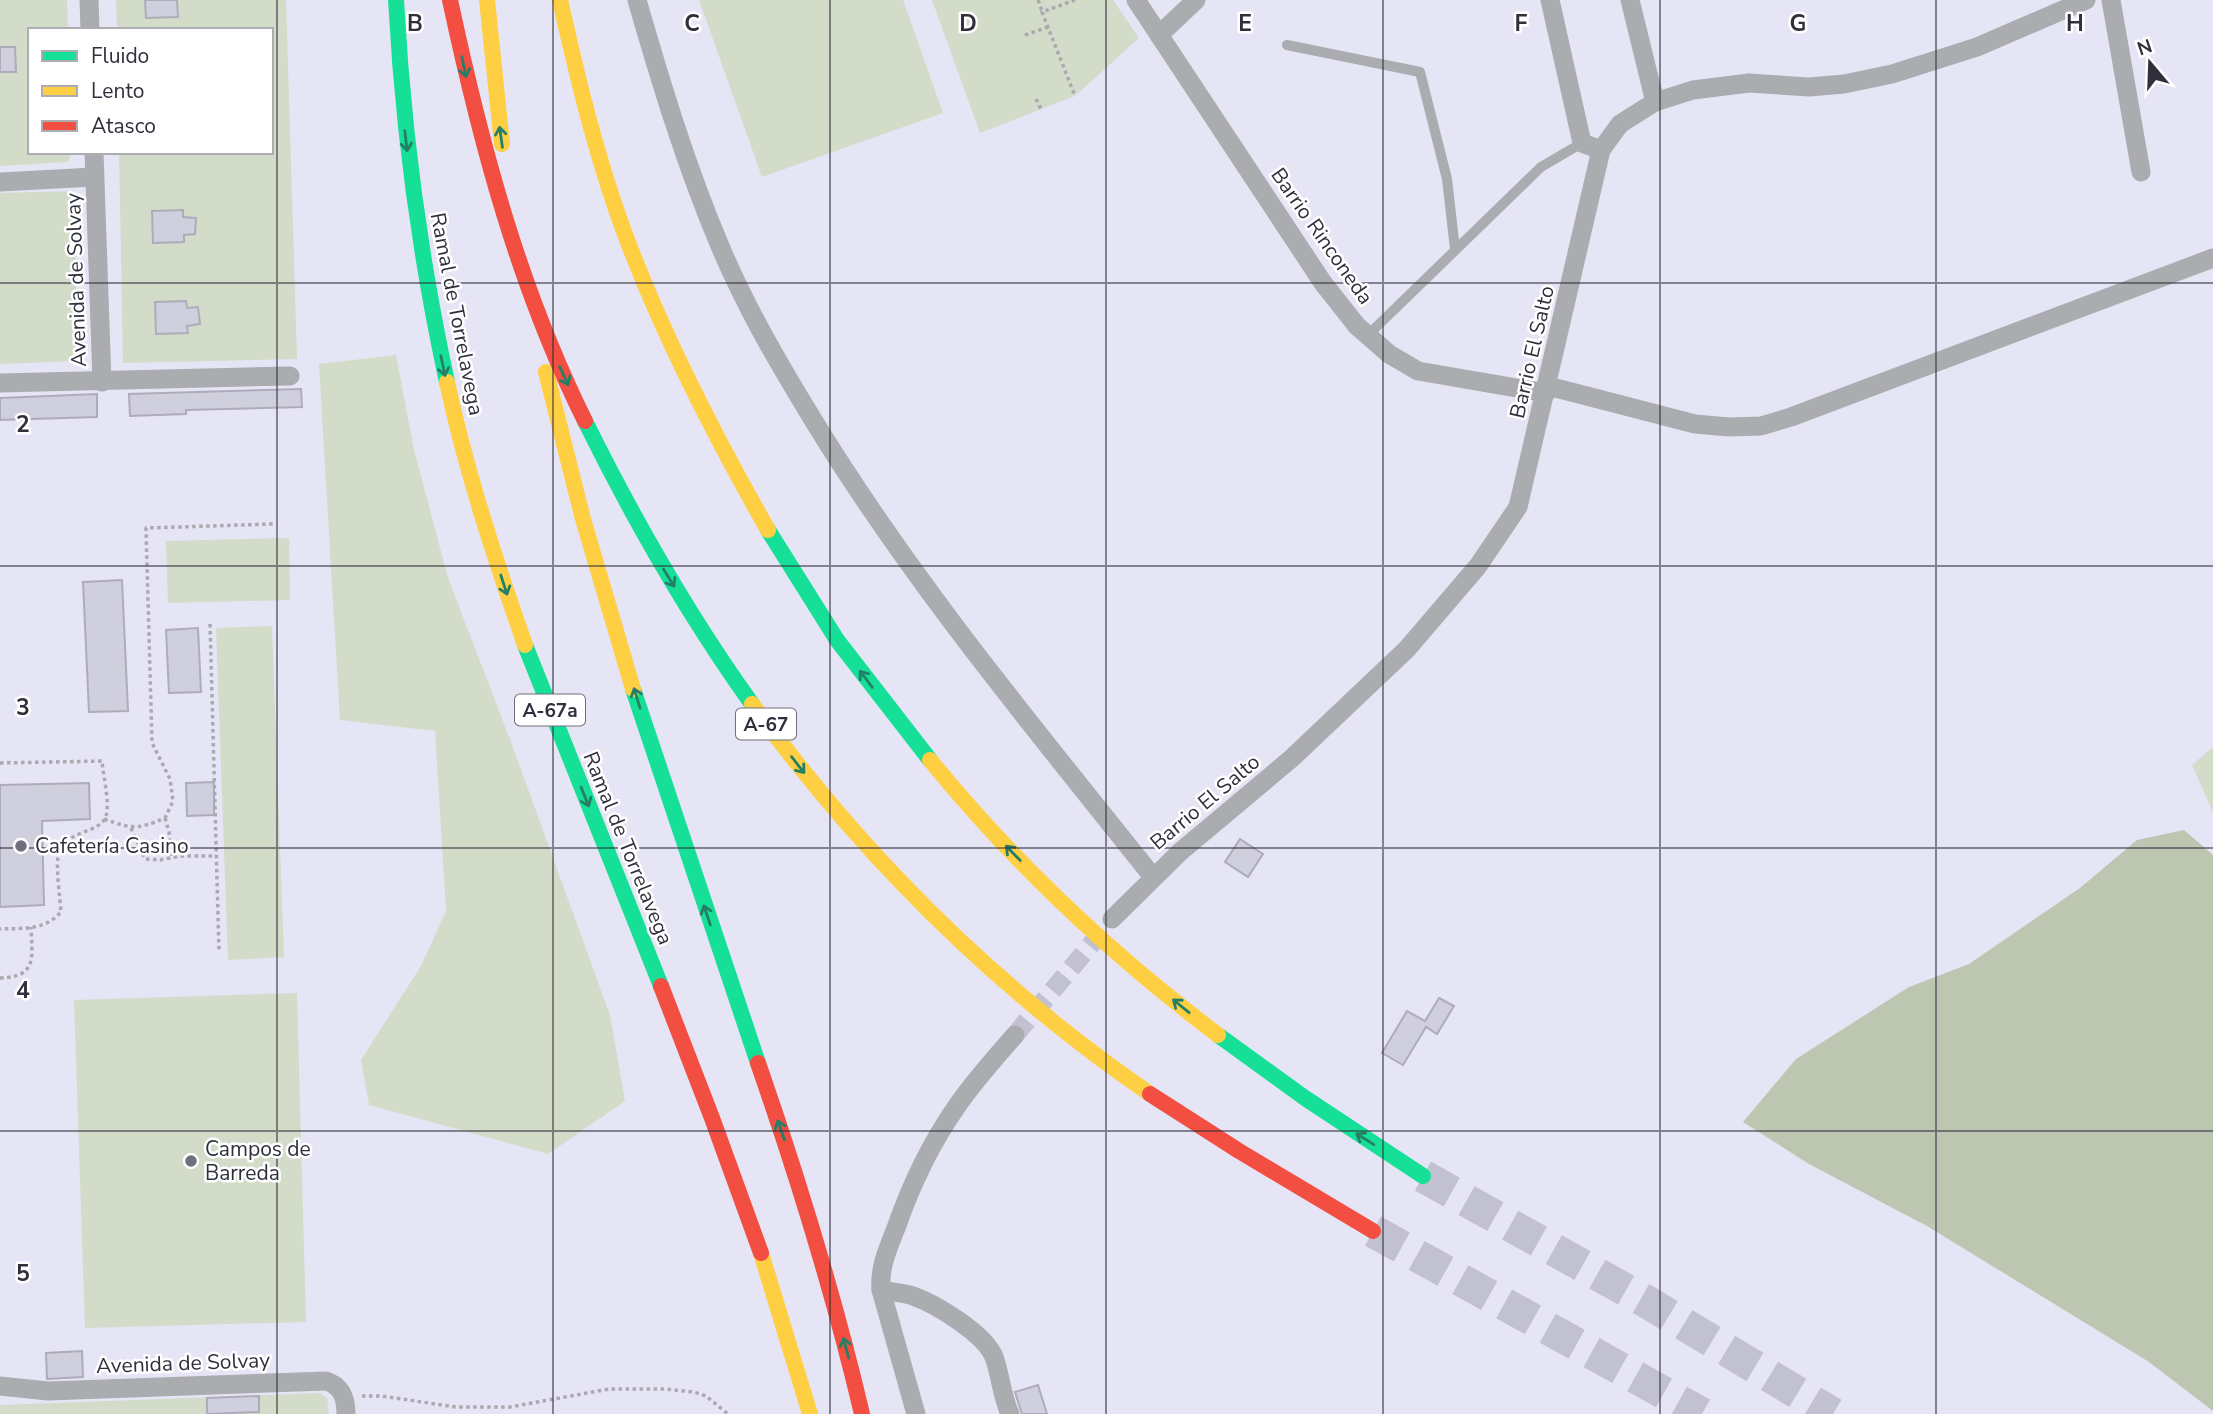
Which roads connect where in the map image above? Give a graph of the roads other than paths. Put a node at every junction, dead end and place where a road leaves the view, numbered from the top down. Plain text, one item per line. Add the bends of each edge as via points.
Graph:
1 (89, 0) edge
2 (396, 0) edge
3 (450, 0) edge
4 (487, 0) edge
5 (561, 0) edge
6 (637, 0) edge
7 (1136, 0) edge
8 (1196, 0) edge
9 (1550, 0) edge
10 (1630, 0) edge
11 (2086, 0) edge
12 (2111, 0) edge
13 (90, 28) edge
14 (1158, 35) junction
15 (1287, 45) dead end
16 (1655, 102) junction
17 (1591, 146) junction
18 (94, 154) edge
19 (2141, 172) dead end
20 (94, 177) junction
21 (0, 182) edge
22 (1455, 249) junction
23 (2213, 258) edge
24 (1368, 335) junction
25 (290, 376) dead end
26 (102, 382) junction
27 (0, 383) edge
28 (1547, 389) junction
29 (1153, 877) junction
30 (1112, 919) tunnel mouth
31 (1016, 1035) tunnel mouth
32 (1423, 1176) tunnel mouth
33 (1373, 1231) tunnel mouth
34 (881, 1290) junction
35 (0, 1386) edge
36 (346, 1409) edge
37 (810, 1414) edge
38 (862, 1414) edge
39 (916, 1414) edge
40 (1010, 1414) edge

1 - 13 street
2 -> 37 highway, Ramal de Torrelavega / A-67a via 403,116 424,268 447,386 477,500 539,682 746,1209
3 -> 33 highway, A-67 via 510,235 553,351 659,563 760,717 867,846 1025,996 1110,1065 1183,1115
38 -> 4 highway via 805,1202 649,739 575,491 519,244 498,113
32 -> 5 highway via 1246,1057 1119,955 972,810 836,638 746,490 657,314 613,198
6 - 29 street via 674,122 720,247 780,366 869,509 948,620
7 - 14 street, Barrio Rinconeda
8 - 14 street
9 - 17 street
10 - 16 street
11 - 16 street, Barrio El Salto via 1978,47 1892,74 1809,87 1749,83 1693,90
12 - 19 street
14 - 24 street, Barrio Rinconeda via 1323,284
15 - 22 lane via 1420,72 1447,179
16 - 17 street, Barrio El Salto
17 - 22 lane via 1541,167
17 - 28 street, Barrio El Salto
18 - 20 street, Avenida de Solvay
20 - 21 street, Avenida de Solvay
20 - 26 street, Avenida de Solvay
22 - 24 lane
23 - 28 street, Barrio Rinconeda via 1761,426 1695,424
24 - 28 street, Barrio Rinconeda via 1389,354 1418,370
25 - 26 street, Avenida de Solvay
26 - 27 street, Avenida de Solvay
28 - 29 street, Barrio El Salto via 1518,507 1478,566 1407,649 1292,758
29 - 30 street, Barrio El Salto
31 - 34 street via 963,1097 927,1155 883,1264
34 - 39 street
34 - 40 street via 932,1304 980,1339 993,1355
35 - 36 street, Avenida de Solvay via 48,1391 326,1381 339,1388

